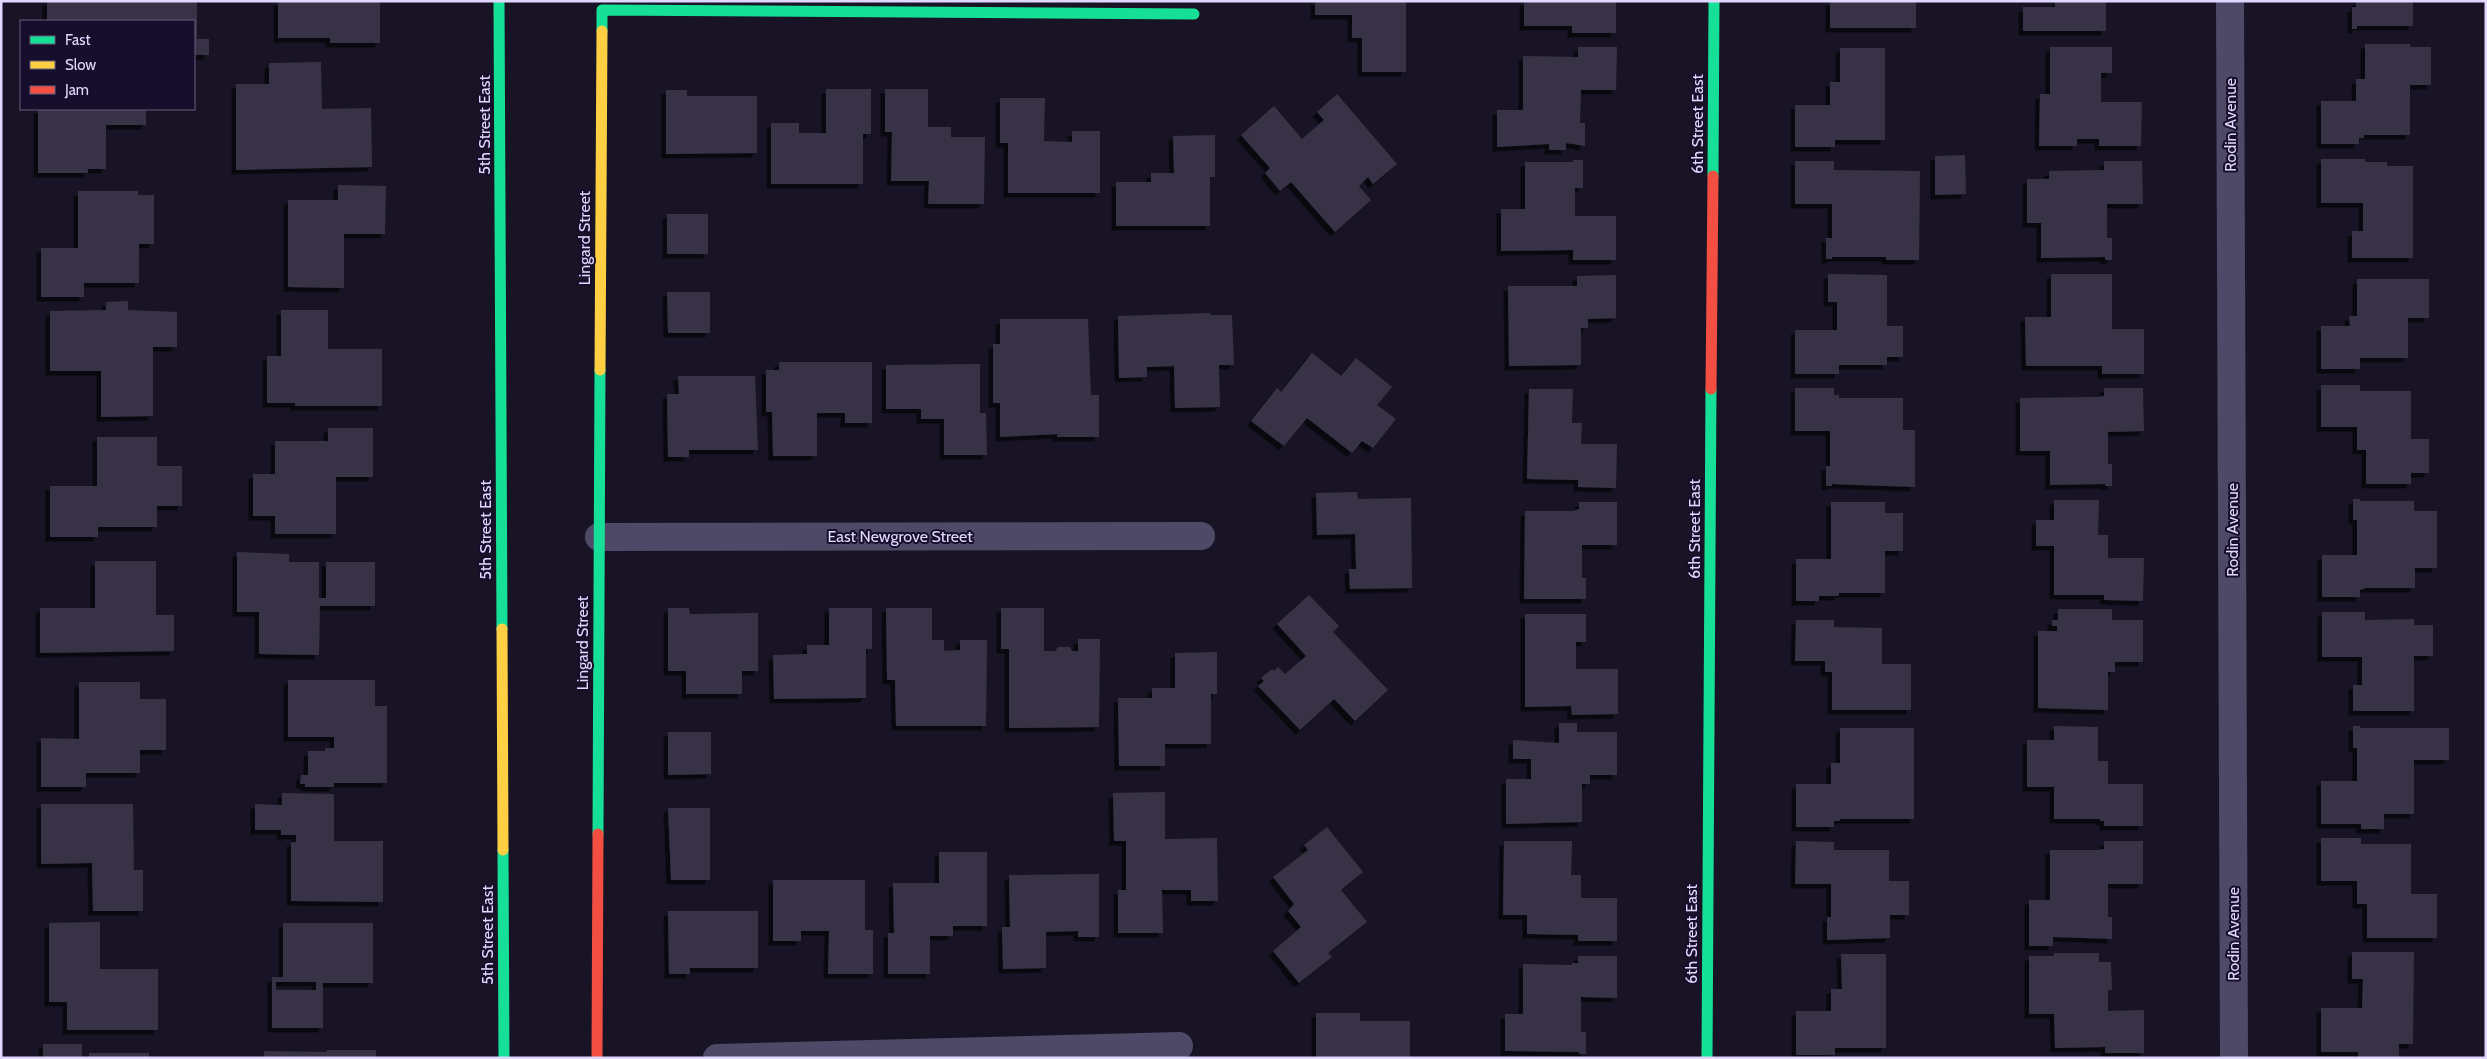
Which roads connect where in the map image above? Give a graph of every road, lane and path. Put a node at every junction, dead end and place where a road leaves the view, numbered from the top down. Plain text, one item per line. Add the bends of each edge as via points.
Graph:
1 (499, 1) edge
2 (1714, 1) edge
3 (2230, 1) edge
4 (1194, 14) dead end
5 (1201, 536) dead end
6 (599, 537) junction
7 (1179, 1046) dead end
8 (504, 1058) edge
9 (597, 1058) edge
10 (717, 1058) edge
11 (1707, 1058) edge
12 (2234, 1058) edge

1 - 8 street, 5th Street East
2 - 11 street, 6th Street East
3 - 12 street, Rodin Avenue
4 - 6 street, Lingard Street via 602,10
5 - 6 street, East Newgrove Street
6 - 9 street, Lingard Street
7 - 10 street

